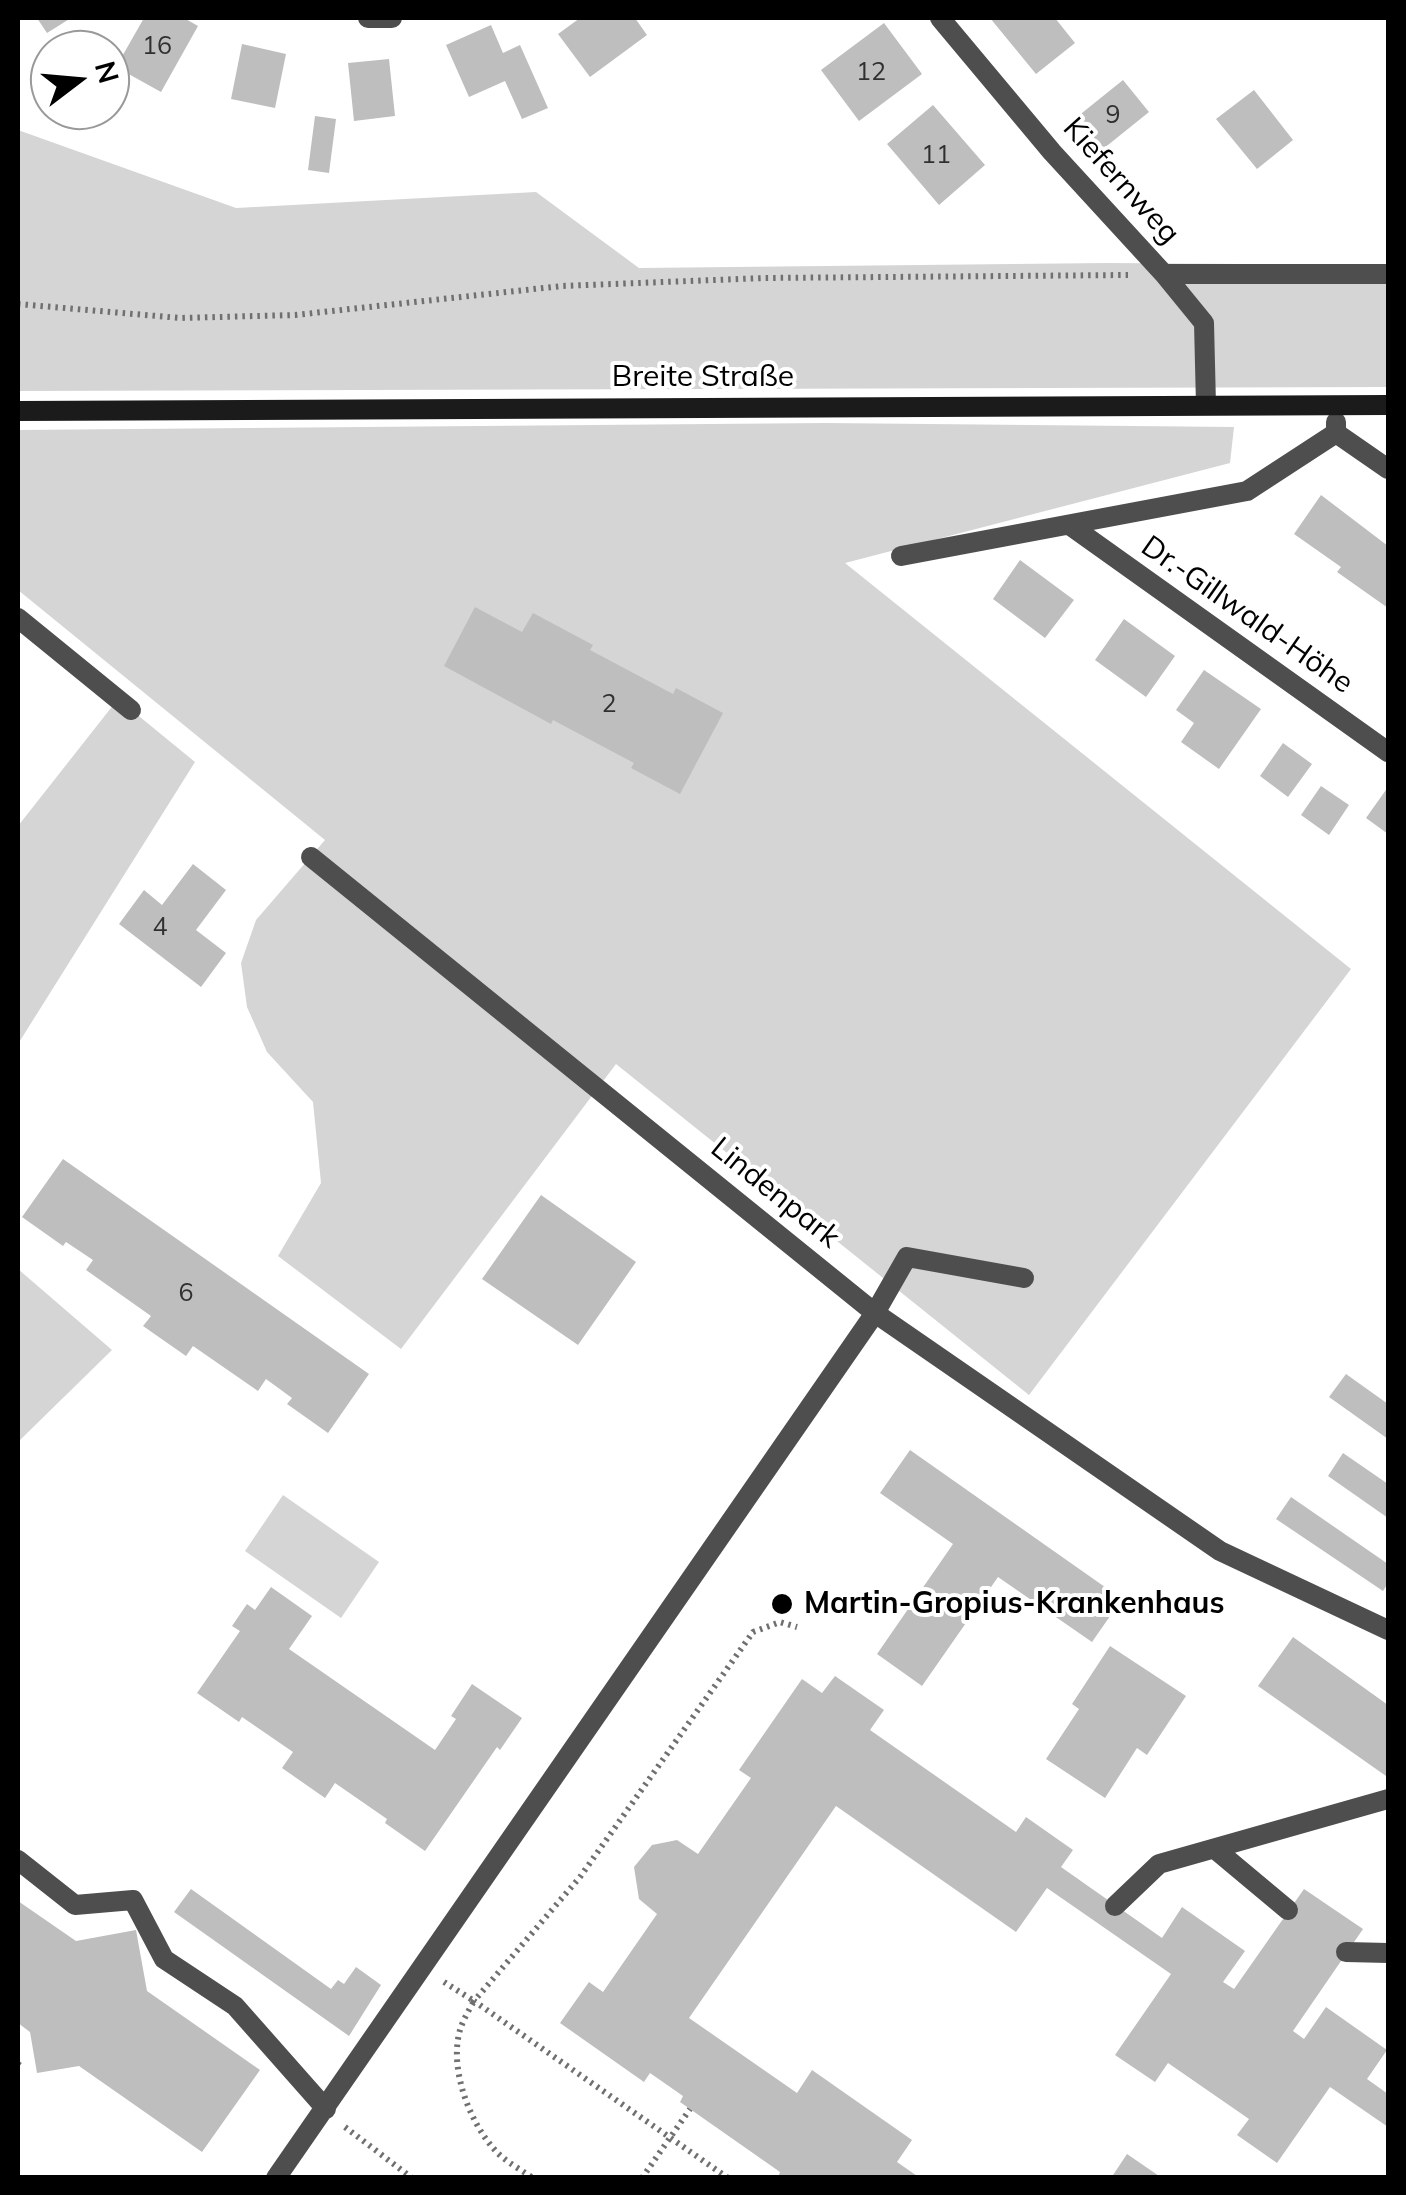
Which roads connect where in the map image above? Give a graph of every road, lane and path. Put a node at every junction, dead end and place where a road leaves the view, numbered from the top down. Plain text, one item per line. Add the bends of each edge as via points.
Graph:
1 (368, 18) edge
2 (392, 18) edge
3 (940, 18) edge
4 (1164, 274) junction
5 (1388, 274) edge
6 (18, 304) edge
7 (1206, 405) junction
8 (1336, 405) junction
9 (1388, 405) edge
10 (18, 411) edge
11 (1336, 433) junction
12 (1388, 469) edge
13 (1071, 526) junction
14 (902, 556) dead end
15 (18, 618) edge
16 (131, 710) dead end
17 (1388, 752) edge
18 (312, 856) dead end
19 (1024, 1278) dead end
20 (876, 1314) junction
21 (796, 1627) dead end
22 (1388, 1630) edge
23 (1388, 1800) edge
24 (1216, 1849) junction
25 (18, 1860) edge
26 (1116, 1906) dead end
27 (1288, 1910) dead end
28 (1346, 1952) dead end
29 (1388, 1952) edge
30 (421, 1968) junction
31 (474, 2000) junction
32 (326, 2109) junction
33 (690, 2109) dead end
34 (671, 2137) junction
35 (276, 2178) edge
36 (412, 2178) edge
37 (533, 2178) edge
38 (642, 2178) edge
39 (728, 2178) edge

1 - 2 street
3 - 4 street, Kiefernweg
4 - 5 street
4 - 6 path via 562,286 295,315 180,318
4 - 7 street, Kiefernweg via 1204,323
7 - 8 main road, Breite Straße
7 - 10 main road, Breite Straße
8 - 9 main road, Breite Straße
8 - 11 street
11 - 12 street
11 - 13 street, Dr.-Gillwald-Höhe via 1247,491
13 - 14 street, Dr.-Gillwald-Höhe
13 - 17 street, Dr.-Gillwald-Höhe
15 - 16 street
18 - 20 street, Lindenpark
19 - 20 street via 907,1257
20 - 22 street, Lindenpark via 1220,1551
20 - 30 street
21 - 31 path via 780,1622 752,1632 580,1877
23 - 24 street
24 - 26 street via 1160,1864
24 - 27 street
25 - 32 street via 75,1905 134,1900 164,1959 235,2006
28 - 29 street
30 - 31 path
30 - 32 street
31 - 34 path
31 - 37 path via 459,2032 463,2093 496,2151
32 - 35 street
32 - 36 path
33 - 34 path
34 - 38 path
34 - 39 path

